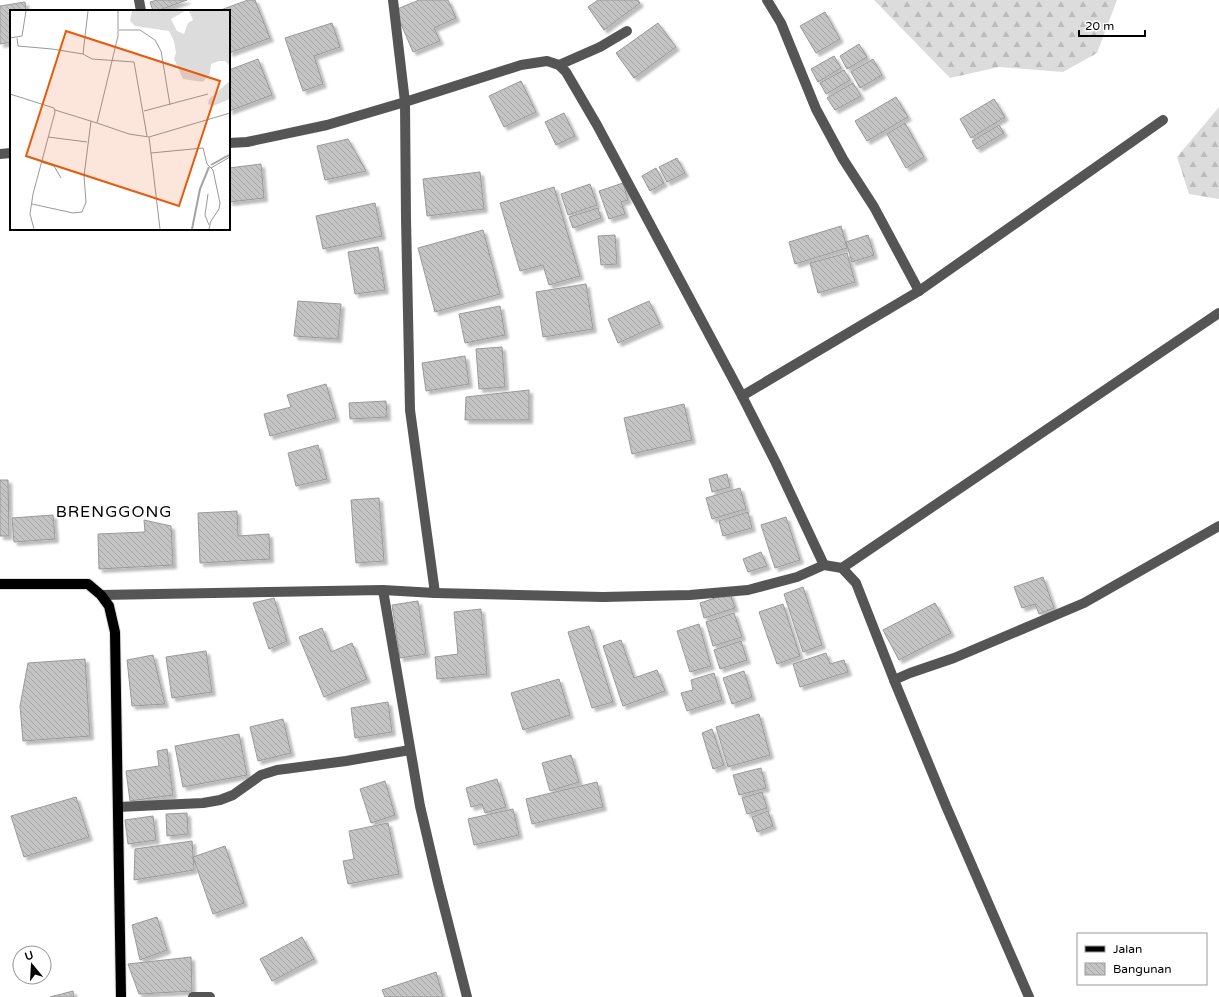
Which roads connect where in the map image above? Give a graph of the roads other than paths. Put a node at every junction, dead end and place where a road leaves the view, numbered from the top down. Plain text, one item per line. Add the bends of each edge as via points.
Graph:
1 (139, 0) edge
2 (392, 0) edge
3 (767, 0) edge
4 (141, 10) edge
5 (627, 31) dead end
6 (562, 64) junction
7 (405, 102) junction
8 (1163, 120) dead end
9 (230, 143) edge
10 (10, 153) edge
11 (0, 154) edge
12 (919, 291) junction
13 (1219, 313) edge
14 (742, 396) junction
15 (1219, 526) edge
16 (824, 565) junction
17 (842, 568) junction
18 (0, 584) edge
19 (382, 590) junction
20 (435, 593) junction
21 (101, 595) junction
22 (894, 680) junction
23 (410, 750) junction
24 (118, 807) junction
25 (121, 997) edge
26 (194, 997) edge
27 (210, 997) edge
28 (467, 997) edge
29 (1029, 997) edge

1 - 4 street
2 - 7 street
3 - 12 street via 781,23 816,109 843,159 874,207
5 - 6 street via 600,48
6 - 7 street via 547,61 521,65
6 - 14 street
7 - 9 street via 328,125 248,142
7 - 20 street via 410,410
8 - 12 street
10 - 11 street
12 - 14 street
13 - 17 street
14 - 16 street
15 - 22 street via 1084,603 954,658
16 - 17 street
16 - 20 street via 797,577 748,590 690,595 602,597
17 - 22 street via 856,583
18 - 21 main road via 88,584
19 - 20 street
19 - 21 street
19 - 23 street
21 - 24 main road via 109,606 115,632
22 - 29 street
23 - 24 street via 277,770 261,775 233,795 220,800
23 - 28 street via 434,868
24 - 25 main road
26 - 27 street

